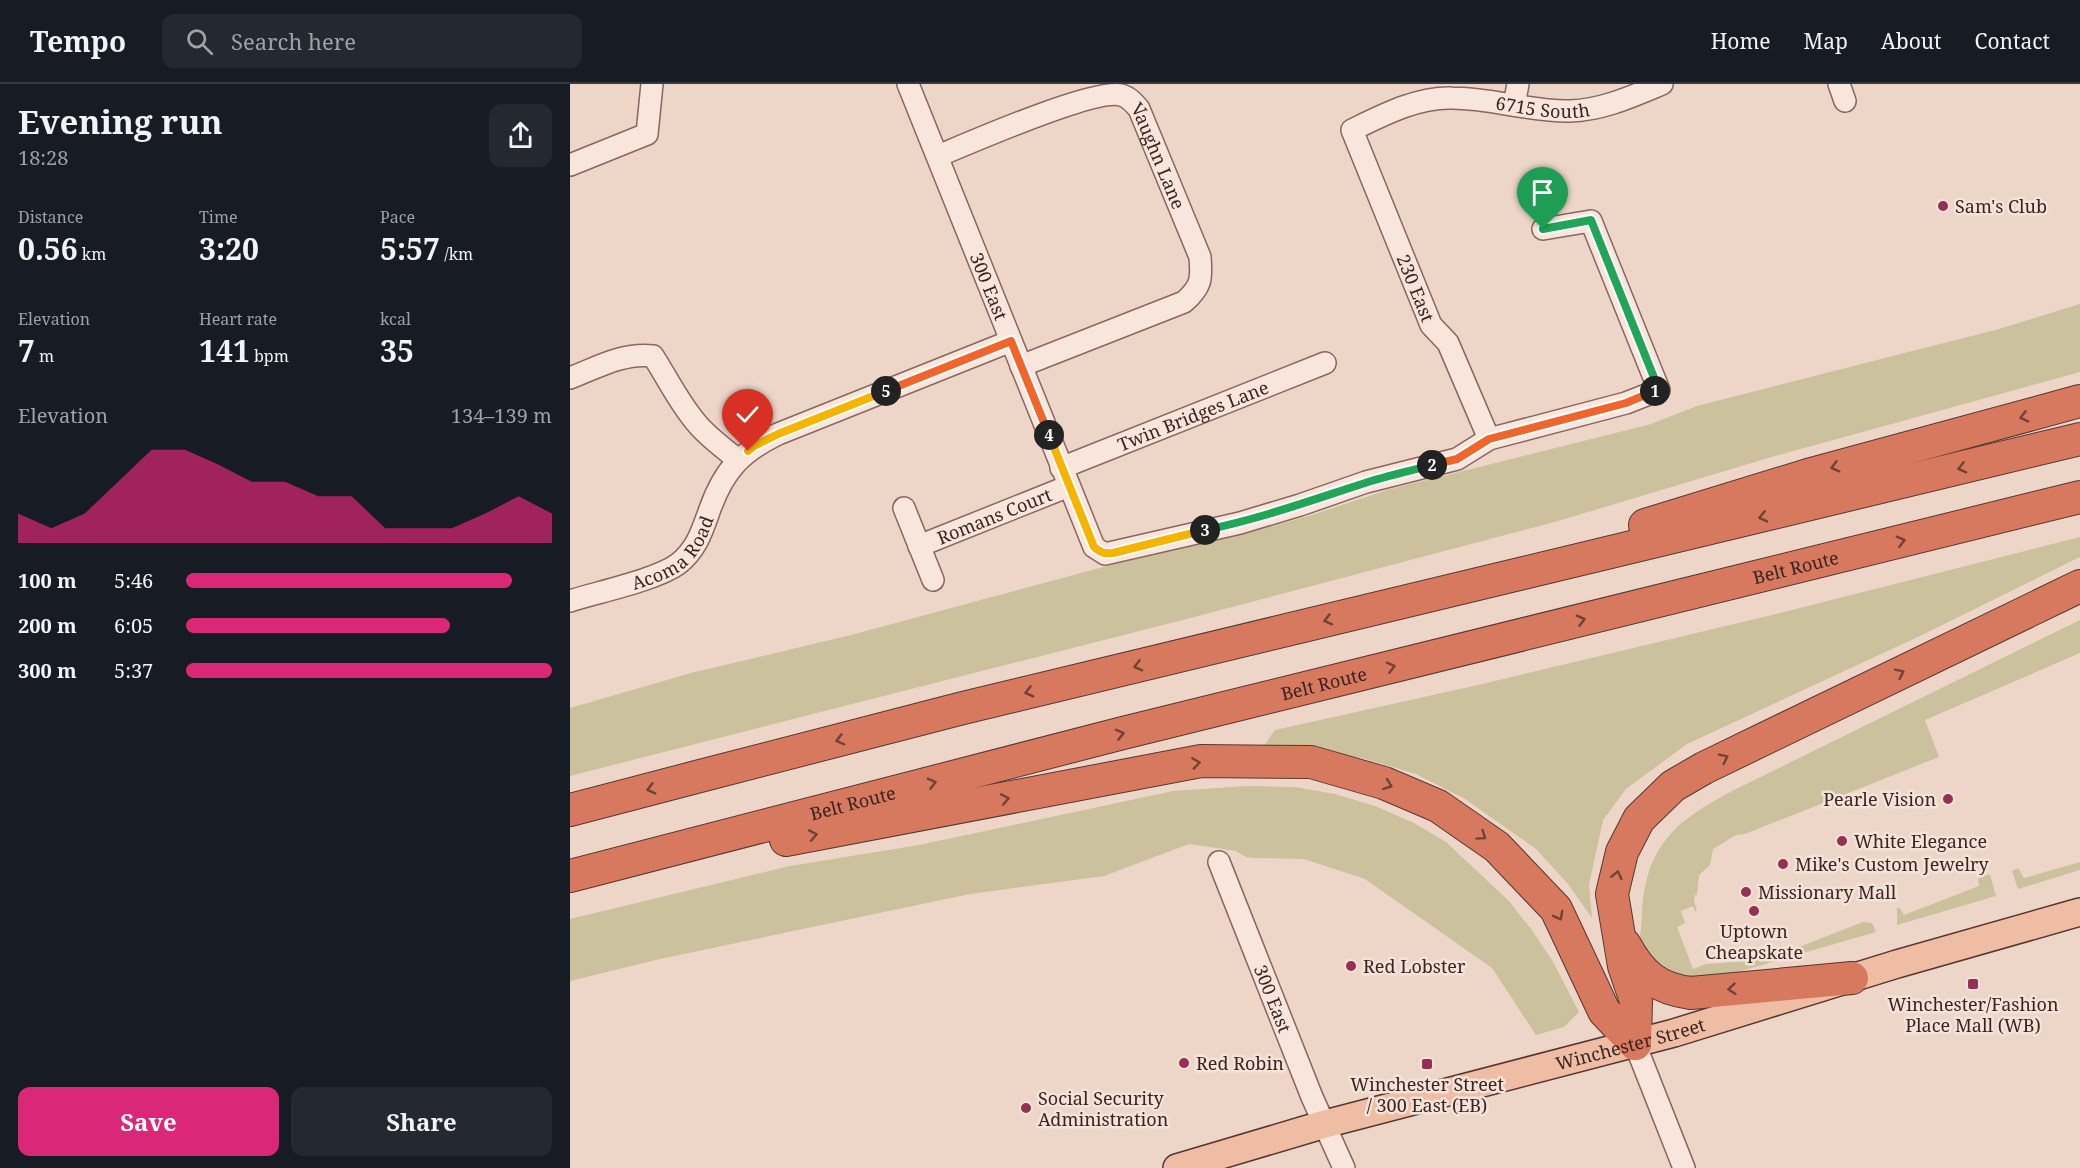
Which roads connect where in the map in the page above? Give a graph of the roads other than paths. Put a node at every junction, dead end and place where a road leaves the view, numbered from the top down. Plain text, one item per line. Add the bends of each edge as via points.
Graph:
1 (652, 84) edge
2 (908, 84) edge
3 (1518, 84) edge
4 (1662, 84) edge
5 (1514, 105) junction
6 (1352, 130) joint
7 (938, 156) junction
8 (570, 165) edge
9 (1543, 229) dead end
10 (1011, 341) junction
11 (1325, 363) dead end
12 (1022, 366) junction
13 (570, 378) edge
14 (2080, 401) edge
15 (1489, 439) junction
16 (2080, 439) edge
17 (737, 459) junction
18 (1065, 477) junction
19 (2080, 497) edge
20 (904, 508) dead end
21 (919, 546) junction
22 (933, 580) dead end
23 (2080, 586) edge
24 (570, 601) edge
25 (1385, 606) junction
26 (570, 810) edge
27 (1219, 862) dead end
28 (570, 876) edge
29 (570, 881) edge
30 (2080, 912) edge
31 (1618, 932) junction
32 (1852, 978) junction
33 (1635, 1044) junction
34 (1325, 1124) junction
35 (1177, 1168) edge
36 (1344, 1168) edge
37 (1684, 1168) edge

1 - 8 street via 647,134
2 - 7 street, 300 East
3 - 5 street
4 - 5 street, 6715 South via 1595,108 1571,111
5 - 6 street, 6715 South via 1451,97 1420,102
6 - 15 street, 230 East via 1433,330 1448,343
7 - 10 street, 300 East
7 - 12 street, Vaughn Lane via 1055,109 1110,94 1120,95 1139,109 1200,257 1202,275 1197,290 1184,302
9 - 15 street via 1591,220 1659,390 1626,403
10 - 12 street, 300 East
10 - 17 street via 778,434
11 - 18 street, Twin Bridges Lane
12 - 18 street, 300 East
13 - 17 street via 626,356 652,356 698,424
14 -> 25 highway via 1808,475
15 - 18 street, 300 East via 1457,459 1366,482 1240,523 1105,554 1094,547
16 -> 25 highway
17 - 24 street, Acoma Road via 720,485 697,544 677,565
18 - 21 street, Romans Court
28 -> 19 highway, Belt Route via 1135,730
20 - 21 street, Romans Court
21 - 22 street, Romans Court
31 -> 23 highway via 1612,894 1622,852 1639,819 1673,786
25 -> 26 highway via 960,709
27 - 34 street, 300 East
29 -> 33 highway via 1201,761 1311,762 1384,783 1438,806 1497,847 1556,909 1604,1011
30 - 32 main road, Winchester Street
32 -> 31 highway via 1678,992 1642,972
31 - 33 highway via 1623,966 1636,1001
32 - 33 main road, Winchester Street
33 - 34 main road, Winchester Street
33 - 37 street
34 - 35 main road, Winchester Street
34 - 36 street, 300 East

